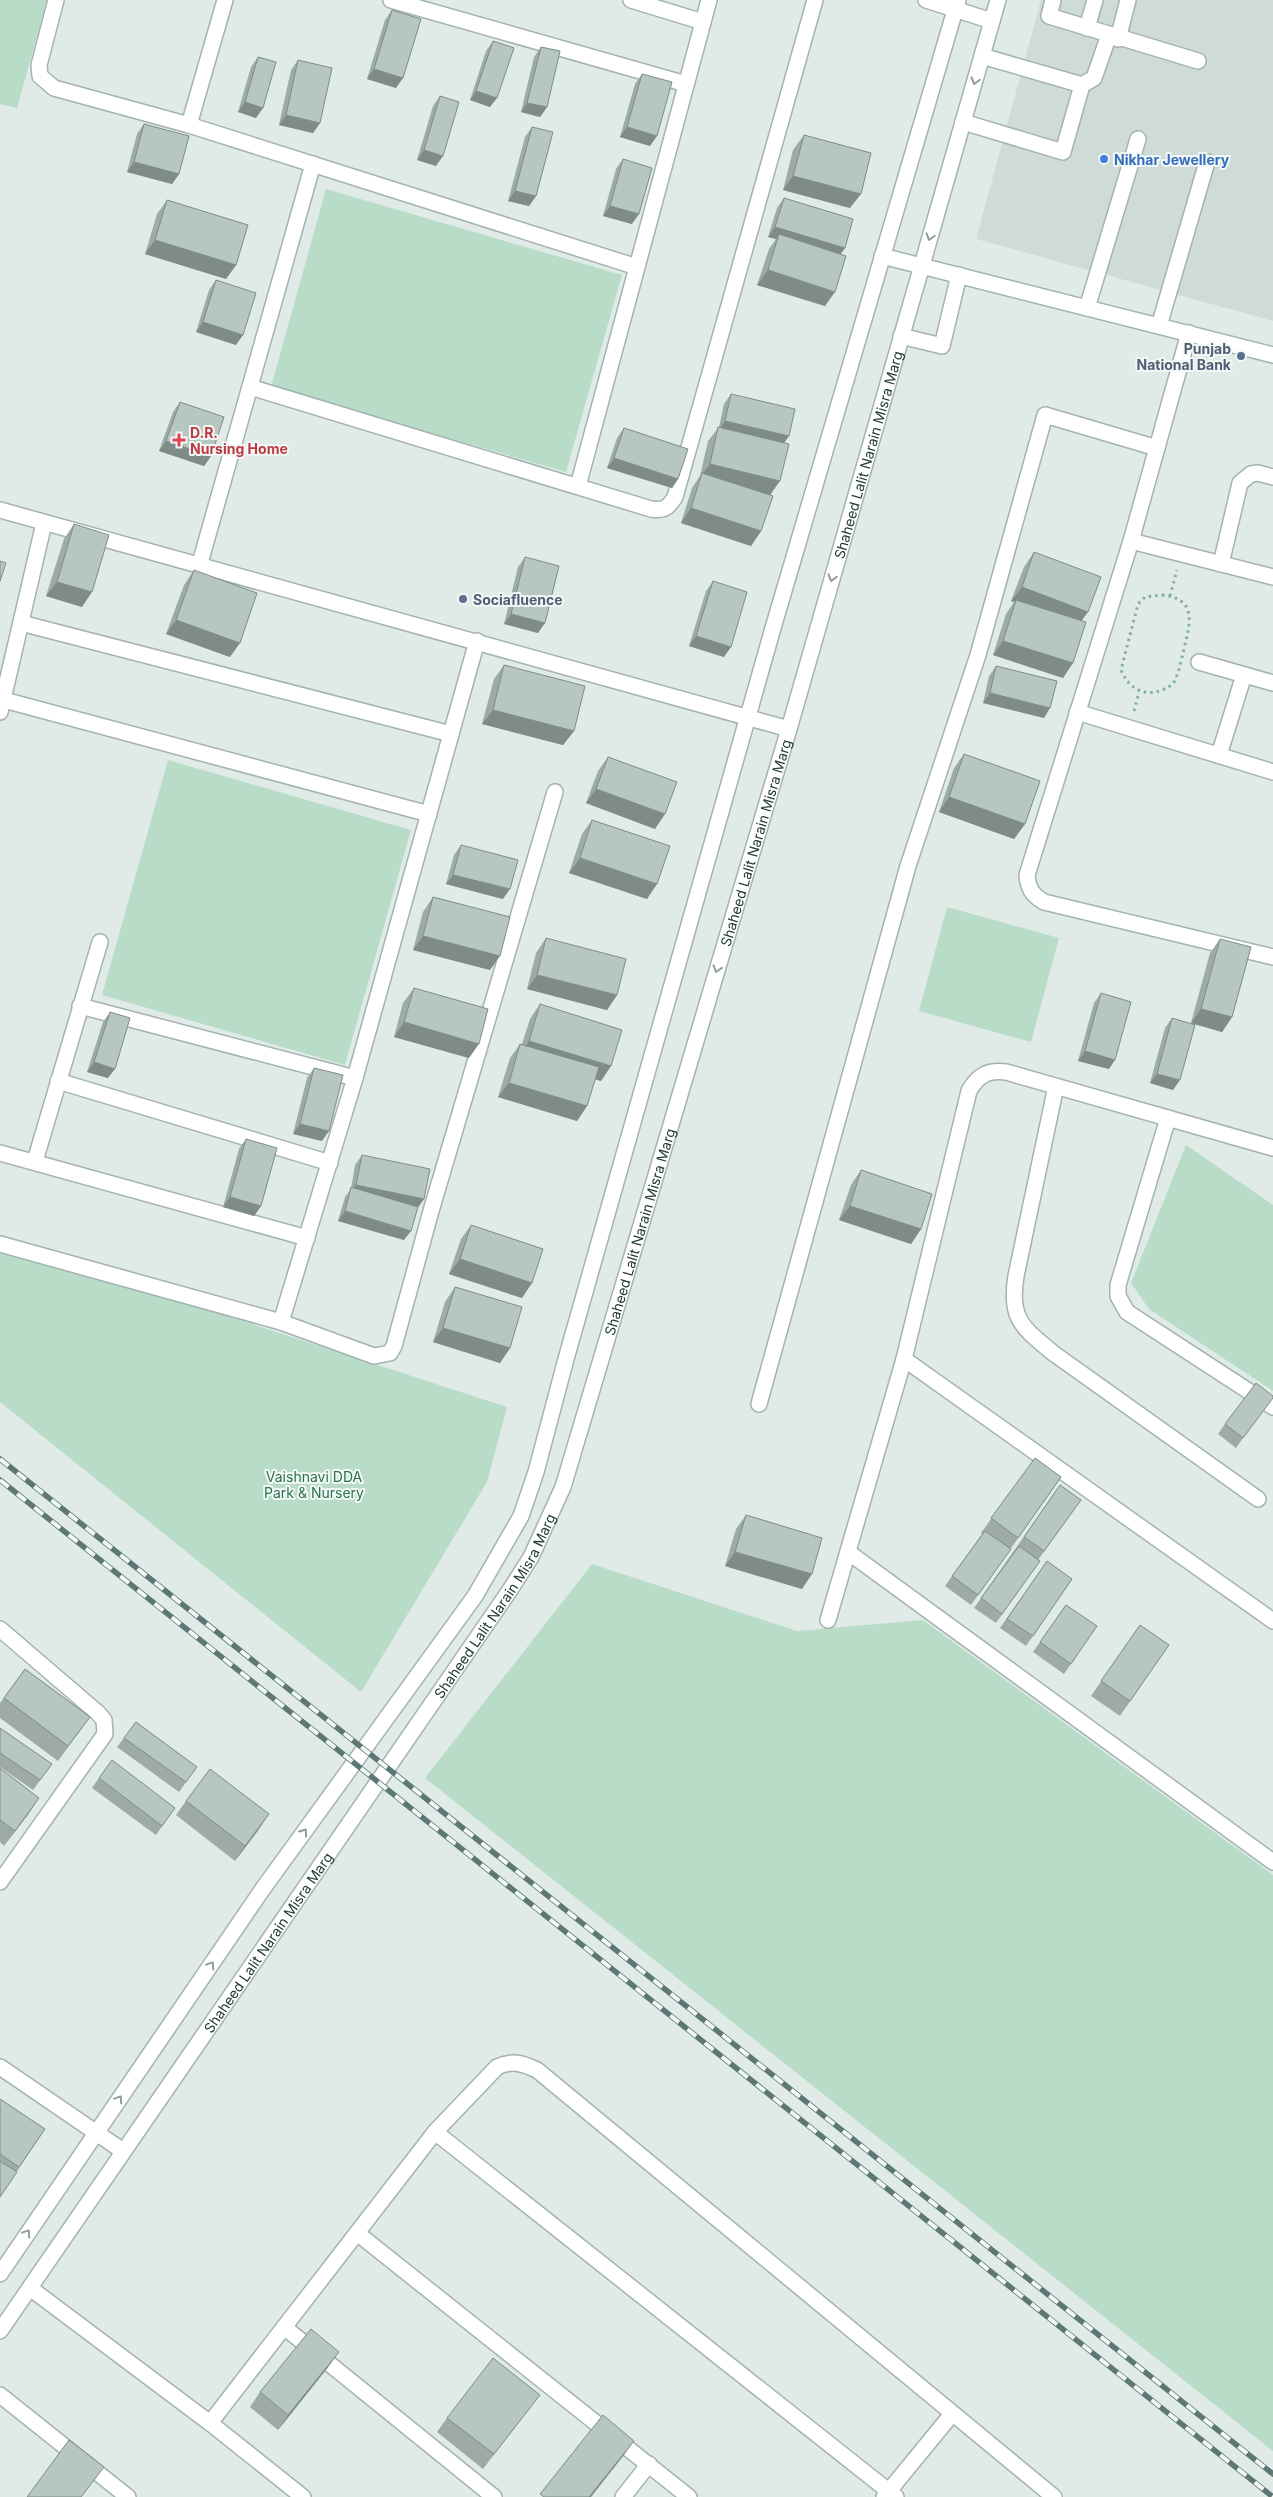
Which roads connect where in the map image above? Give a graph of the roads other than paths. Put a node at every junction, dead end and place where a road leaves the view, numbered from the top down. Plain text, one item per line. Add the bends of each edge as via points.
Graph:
1 (56, 0) edge
2 (225, 0) edge
3 (391, 0) edge
4 (631, 0) edge
5 (709, 0) edge
6 (815, 0) edge
7 (926, 0) edge
8 (998, 0) edge
9 (1053, 0) edge
10 (1095, 0) edge
11 (1128, 0) edge
12 (956, 5) edge
13 (992, 21) junction
14 (703, 22) junction
15 (1087, 28) junction
16 (1113, 37) junction
17 (982, 56) junction
18 (1198, 61) dead end
19 (686, 84) junction
20 (1082, 85) junction
21 (963, 122) junction
22 (189, 125) junction
23 (1138, 139) dead end
24 (1207, 162) dead end
25 (313, 164) junction
26 (882, 256) junction
27 (922, 266) junction
28 (637, 267) junction
29 (959, 275) junction
30 (1087, 308) junction
31 (1159, 326) junction
32 (1189, 333) junction
33 (902, 336) junction
34 (1273, 355) edge
35 (250, 387) junction
36 (1157, 448) junction
37 (1273, 477) edge
38 (578, 486) junction
39 (0, 510) edge
40 (44, 523) junction
41 (1131, 541) junction
42 (200, 564) junction
43 (1221, 564) junction
44 (1273, 577) edge
45 (21, 623) junction
46 (477, 641) junction
47 (1199, 662) dead end
48 (1244, 674) junction
49 (1273, 683) edge
50 (2, 706) edge
51 (1077, 712) junction
52 (747, 717) junction
53 (789, 728) junction
54 (451, 734) junction
55 (1219, 755) junction
56 (1273, 772) edge
57 (555, 792) dead end
58 (429, 814) junction
59 (100, 942) dead end
60 (1273, 958) edge
61 (80, 1006) junction
62 (355, 1078) junction
63 (58, 1081) junction
64 (1056, 1086) junction
65 (1168, 1118) junction
66 (1273, 1148) edge
67 (0, 1153) edge
68 (35, 1162) junction
69 (330, 1163) junction
70 (307, 1238) junction
71 (0, 1244) edge
72 (282, 1322) junction
73 (904, 1359) junction
74 (759, 1404) dead end
75 (1273, 1407) edge
76 (1258, 1499) dead end
77 (848, 1552) junction
78 (828, 1620) dead end
79 (1273, 1621) edge
80 (0, 1629) edge
81 (1273, 1862) edge
82 (0, 1882) edge
83 (0, 2067) edge
84 (435, 2132) junction
85 (96, 2133) junction
86 (124, 2152) junction
87 (357, 2233) junction
88 (0, 2274) edge
89 (30, 2288) junction
90 (284, 2327) junction
91 (0, 2331) edge
92 (0, 2395) edge
93 (952, 2414) junction
94 (210, 2423) junction
95 (650, 2464) junction
96 (889, 2495) edge
97 (128, 2497) edge
98 (304, 2497) edge
99 (494, 2497) edge
100 (623, 2497) edge
101 (689, 2497) edge
102 (1054, 2497) edge

1 - 22 street via 39,65 40,76 47,84
2 - 22 street
3 - 19 street
4 - 14 street
5 - 14 street
6 - 38 street via 675,497 669,506 651,510
7 - 12 street
8 - 13 street, Shaheed Lalit Narain Misra Marg
9 - 15 street via 1049,16
10 - 15 street
11 - 16 street
12 - 13 street
12 - 26 street, Shaheed Lalit Narain Misra Marg
13 - 17 street, Shaheed Lalit Narain Misra Marg
14 - 19 street
15 - 16 street
16 - 18 street
16 - 20 street via 1094,78
17 - 20 street
17 -> 21 street, Shaheed Lalit Narain Misra Marg
19 - 28 street
20 - 21 street via 1063,152
21 -> 27 street, Shaheed Lalit Narain Misra Marg
22 - 25 street
23 - 30 street
24 - 31 street
25 - 28 street
25 - 35 street
26 - 27 street
26 - 52 street, Shaheed Lalit Narain Misra Marg
27 - 29 street
27 - 33 street, Shaheed Lalit Narain Misra Marg
28 - 38 street
29 - 30 street
29 - 33 street via 942,346
30 - 31 street
31 - 32 street
32 - 34 street
32 - 36 street
33 -> 53 street, Shaheed Lalit Narain Misra Marg
35 - 38 street
35 - 42 street
36 - 41 street
36 - 74 street via 1045,415 978,655 908,866
37 - 43 street via 1251,474 1240,483
39 - 40 street
40 - 42 street
40 - 45 street
41 - 43 street
41 - 51 street
42 - 46 street
43 - 44 street
45 - 50 street
45 - 54 street
46 - 52 street
46 - 54 street
47 - 48 street
48 - 49 street
48 - 55 street
50 - 58 street
51 - 55 street
51 - 60 street via 1027,875 1034,897
52 - 53 street
85 -> 52 street, Shaheed Lalit Narain Misra Marg via 262,1890 474,1596 520,1516 536,1472
53 -> 86 street, Shaheed Lalit Narain Misra Marg via 563,1487 545,1528 510,1590
54 - 58 street
55 - 56 street
57 - 72 street via 390,1354 374,1356
58 - 62 street
59 - 61 street
61 - 62 street
61 - 63 street
62 - 69 street
63 - 68 street
63 - 69 street
64 - 65 street
64 - 73 street via 994,1071 984,1074 968,1091
64 - 76 street via 1012,1299 1017,1316 1031,1334 1053,1353
65 - 66 street
65 - 75 street via 1118,1286 1118,1296 1127,1312
67 - 68 street
68 - 70 street
69 - 70 street
70 - 72 street
71 - 72 street
73 - 77 street
73 - 79 street
77 - 78 street
77 - 81 street
80 - 82 street via 98,1712 104,1720 105,1734
83 - 85 street
84 - 87 street
84 - 93 street via 497,2066 519,2062 537,2070
84 - 96 street
85 - 86 street
88 -> 85 street, Shaheed Lalit Narain Misra Marg
86 - 89 street, Shaheed Lalit Narain Misra Marg
87 - 90 street
87 - 95 street
89 - 91 street, Shaheed Lalit Narain Misra Marg
89 - 94 street
90 - 94 street
90 - 99 street
92 - 97 street
93 - 96 street
93 - 102 street
94 - 98 street
95 - 100 street
95 - 101 street

